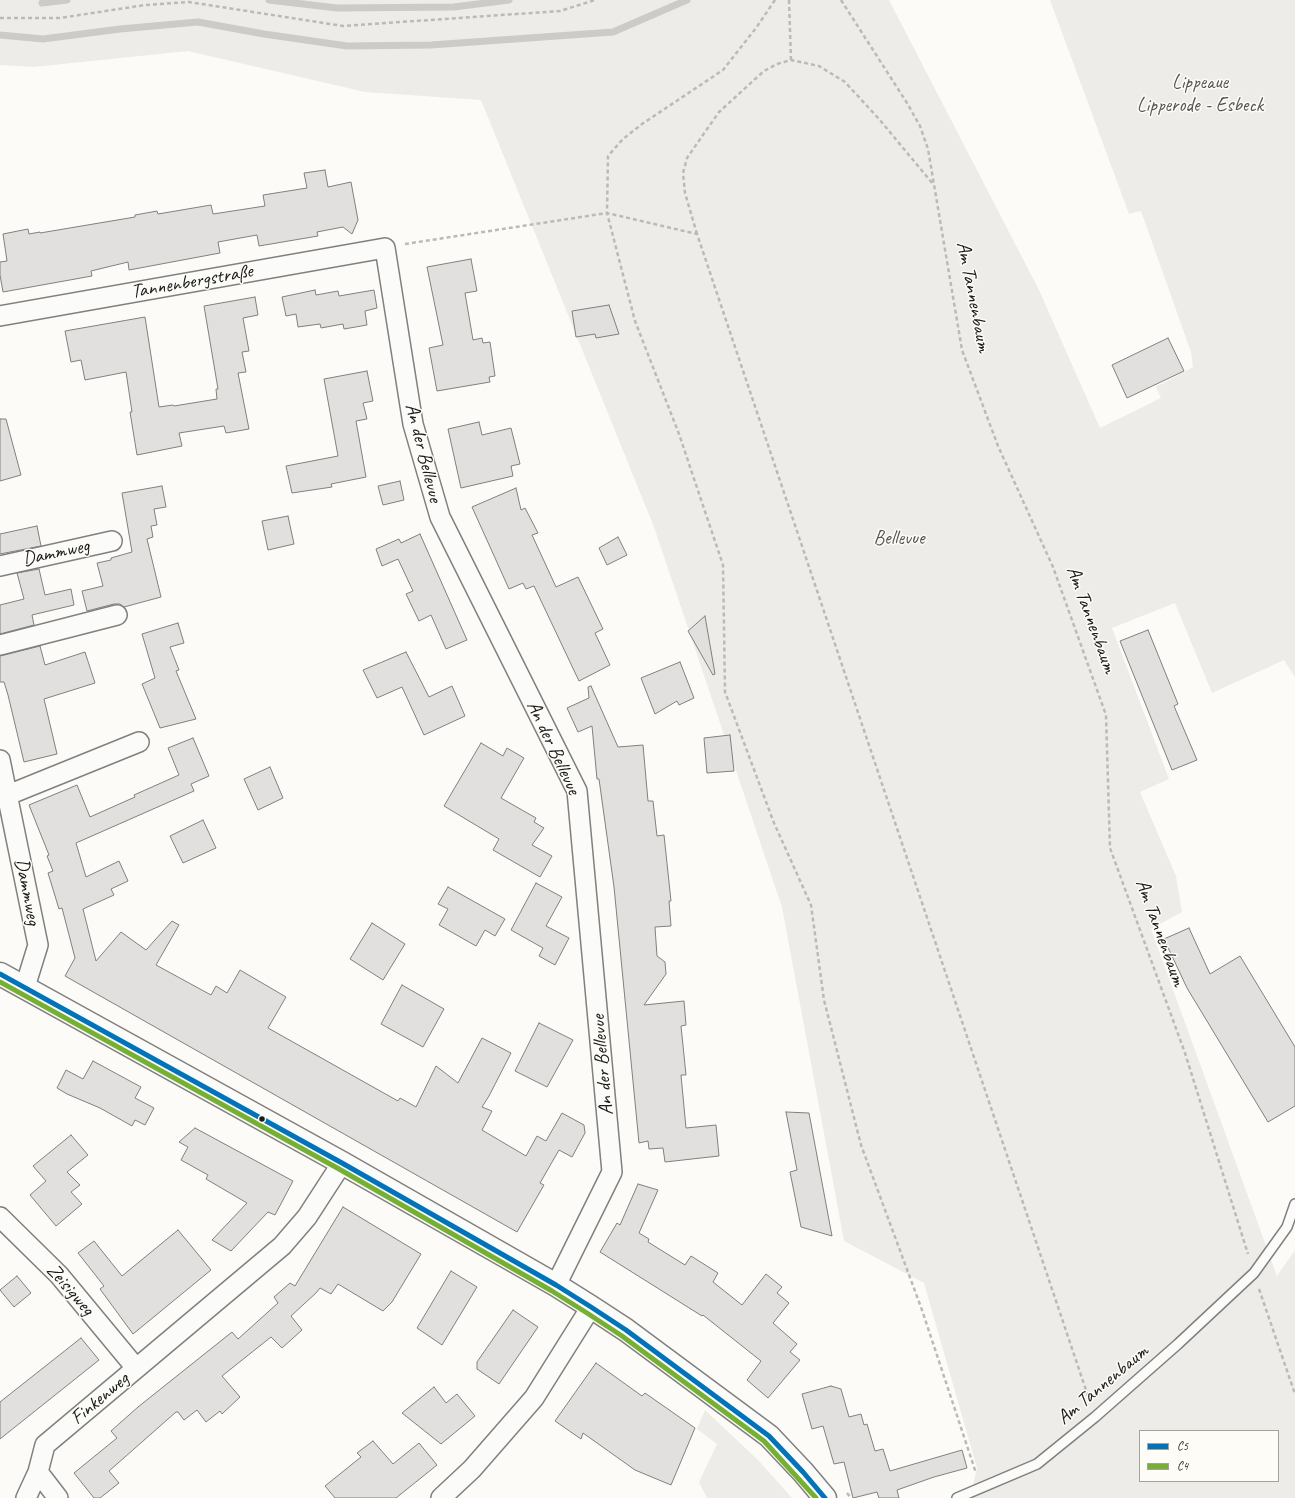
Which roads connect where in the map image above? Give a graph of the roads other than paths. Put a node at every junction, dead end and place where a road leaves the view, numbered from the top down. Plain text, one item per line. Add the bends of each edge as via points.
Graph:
1 (384, 248) joint
2 (0, 316) edge
3 (112, 541) dead end
4 (0, 566) edge
5 (117, 615) dead end
6 (0, 645) edge
7 (139, 742) dead end
8 (0, 760) edge
9 (8, 795) junction
10 (0, 974) edge
11 (25, 987) junction
12 (342, 1163) junction
13 (1295, 1204) edge
14 (0, 1217) edge
15 (556, 1285) junction
16 (591, 1307) junction
17 (136, 1368) junction
18 (38, 1472) junction
19 (26, 1498) edge
20 (58, 1498) edge
21 (441, 1498) edge
22 (825, 1498) edge
23 (957, 1498) edge

1 - 2 street, Tannenbergstraße
1 - 15 street, An der Bellevue via 413,424 440,517 577,791 612,1172
3 - 4 street, Dammweg
5 - 6 street
7 - 9 street
8 - 9 street, Dammweg
9 - 11 street, Dammweg via 38,945
10 - 11 main road
11 - 12 main road
12 - 15 main road
12 - 17 street, Finkenweg via 307,1217 282,1246
13 - 23 lane, Am Tannenbaum via 1287,1227 1254,1273 1095,1417 1037,1464
14 - 17 street, Zeisigweg via 59,1275
15 - 16 main road
16 - 21 street via 534,1398 472,1468
16 - 22 main road via 626,1330 768,1436
17 - 18 street, Finkenweg via 45,1445
18 - 19 street, Finkenweg
18 - 20 street

